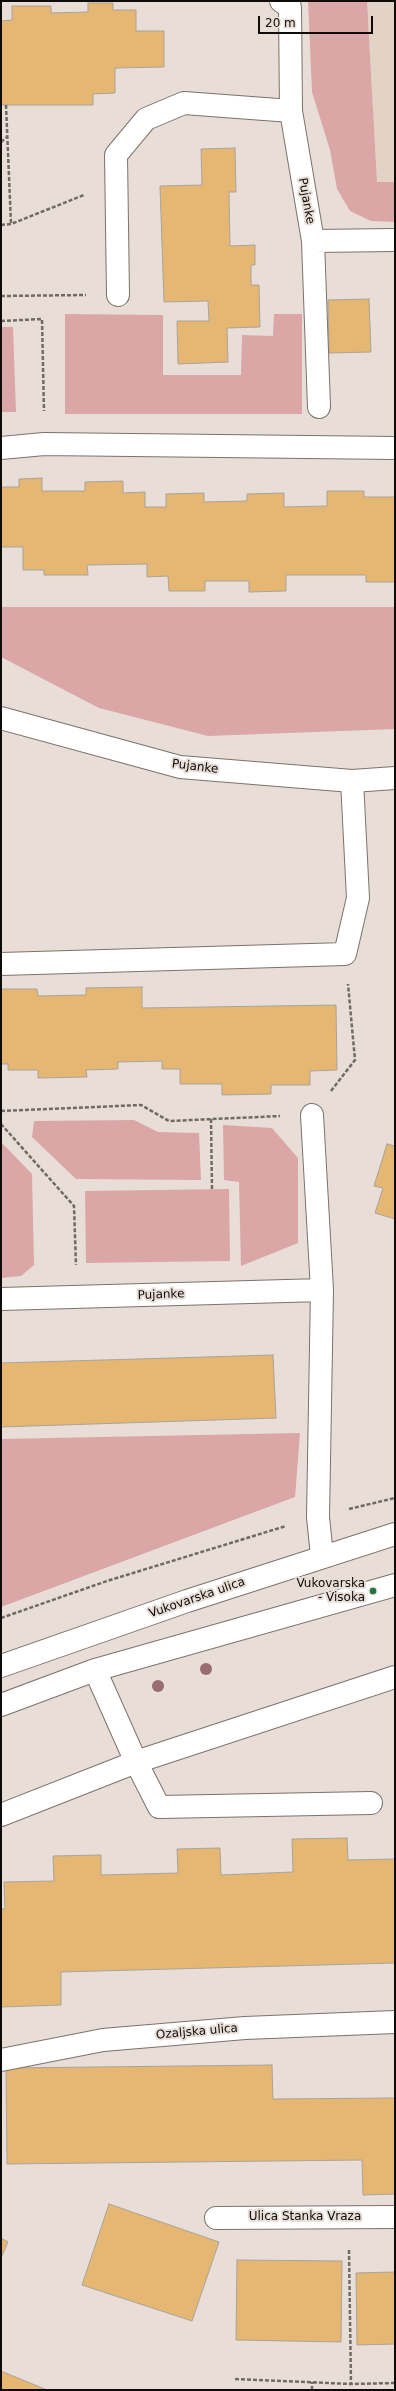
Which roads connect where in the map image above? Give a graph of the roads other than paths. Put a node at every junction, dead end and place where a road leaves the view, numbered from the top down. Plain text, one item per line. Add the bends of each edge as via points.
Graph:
1 (281, 1) edge
2 (291, 111) junction
3 (313, 240) junction
4 (395, 240) edge
5 (118, 295) road end
6 (319, 407) dead end
7 (1, 448) edge
8 (395, 448) edge
9 (1, 718) edge
10 (395, 778) edge
11 (352, 781) junction
12 (1, 964) edge
13 (312, 1115) road end
14 (322, 1290) junction
15 (1, 1299) edge
16 (395, 1534) edge
17 (322, 1556) junction
18 (395, 1585) edge
19 (1, 1666) edge
20 (95, 1670) junction
21 (395, 1677) edge
22 (1, 1705) edge
23 (136, 1762) junction
24 (372, 1803) dead end
25 (1, 1815) edge
26 (395, 2022) edge
27 (1, 2060) edge
28 (395, 2217) edge
29 (216, 2218) dead end

1 - 2 street, Pujanke via 290,7
2 - 3 street, Pujanke
2 - 5 street via 184,103 146,119 116,155
3 - 4 street
3 - 6 street, Pujanke
7 - 8 street via 44,444
9 - 11 street, Pujanke via 180,767
10 - 11 street, Pujanke
11 - 12 street via 358,898 345,954
13 - 14 street
14 - 15 street, Pujanke
14 - 17 street via 318,1517
16 - 17 street, Vukovarska ulica
17 - 19 street, Vukovarska ulica
18 - 20 street
20 - 22 street
20 - 23 street
21 - 23 street
23 - 24 street via 159,1807
23 - 25 street
26 - 27 street, Ozaljska ulica via 245,2028 103,2040
28 - 29 street, Ulica Stanka Vraza

